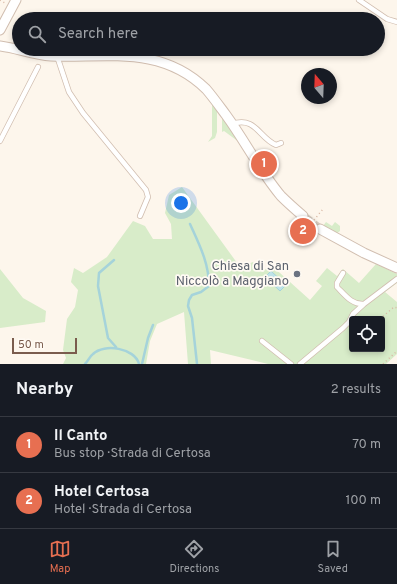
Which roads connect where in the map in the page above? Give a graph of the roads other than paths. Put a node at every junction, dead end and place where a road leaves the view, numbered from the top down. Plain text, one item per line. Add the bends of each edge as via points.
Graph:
1 (16, 0) edge
2 (359, 0) edge
3 (376, 12) edge
4 (385, 18) edge
5 (397, 22) edge
6 (0, 30) edge
7 (0, 46) edge
8 (12, 49) edge
9 (57, 56) edge
10 (117, 56) edge
11 (38, 67) dead end
12 (232, 124) junction
13 (0, 141) edge
14 (281, 143) dead end
15 (140, 216) dead end
16 (303, 216) tunnel mouth
17 (320, 229) tunnel mouth
18 (397, 268) edge
19 (343, 273) dead end
20 (397, 280) edge
21 (364, 304) junction
22 (262, 341) dead end
23 (291, 364) edge
24 (300, 364) edge

1 - 6 street
2 - 3 lane
4 - 5 lane
7 - 8 street
9 - 15 lane via 69,92 146,190 148,197
10 - 12 street via 153,60 185,73 205,89
11 - 13 lane
12 - 14 lane via 242,121 255,127 269,142 276,145
12 - 16 street via 274,187
17 - 18 street
19 - 21 lane via 337,287 353,303
20 - 21 lane
21 - 24 lane via 343,328
22 - 23 lane

